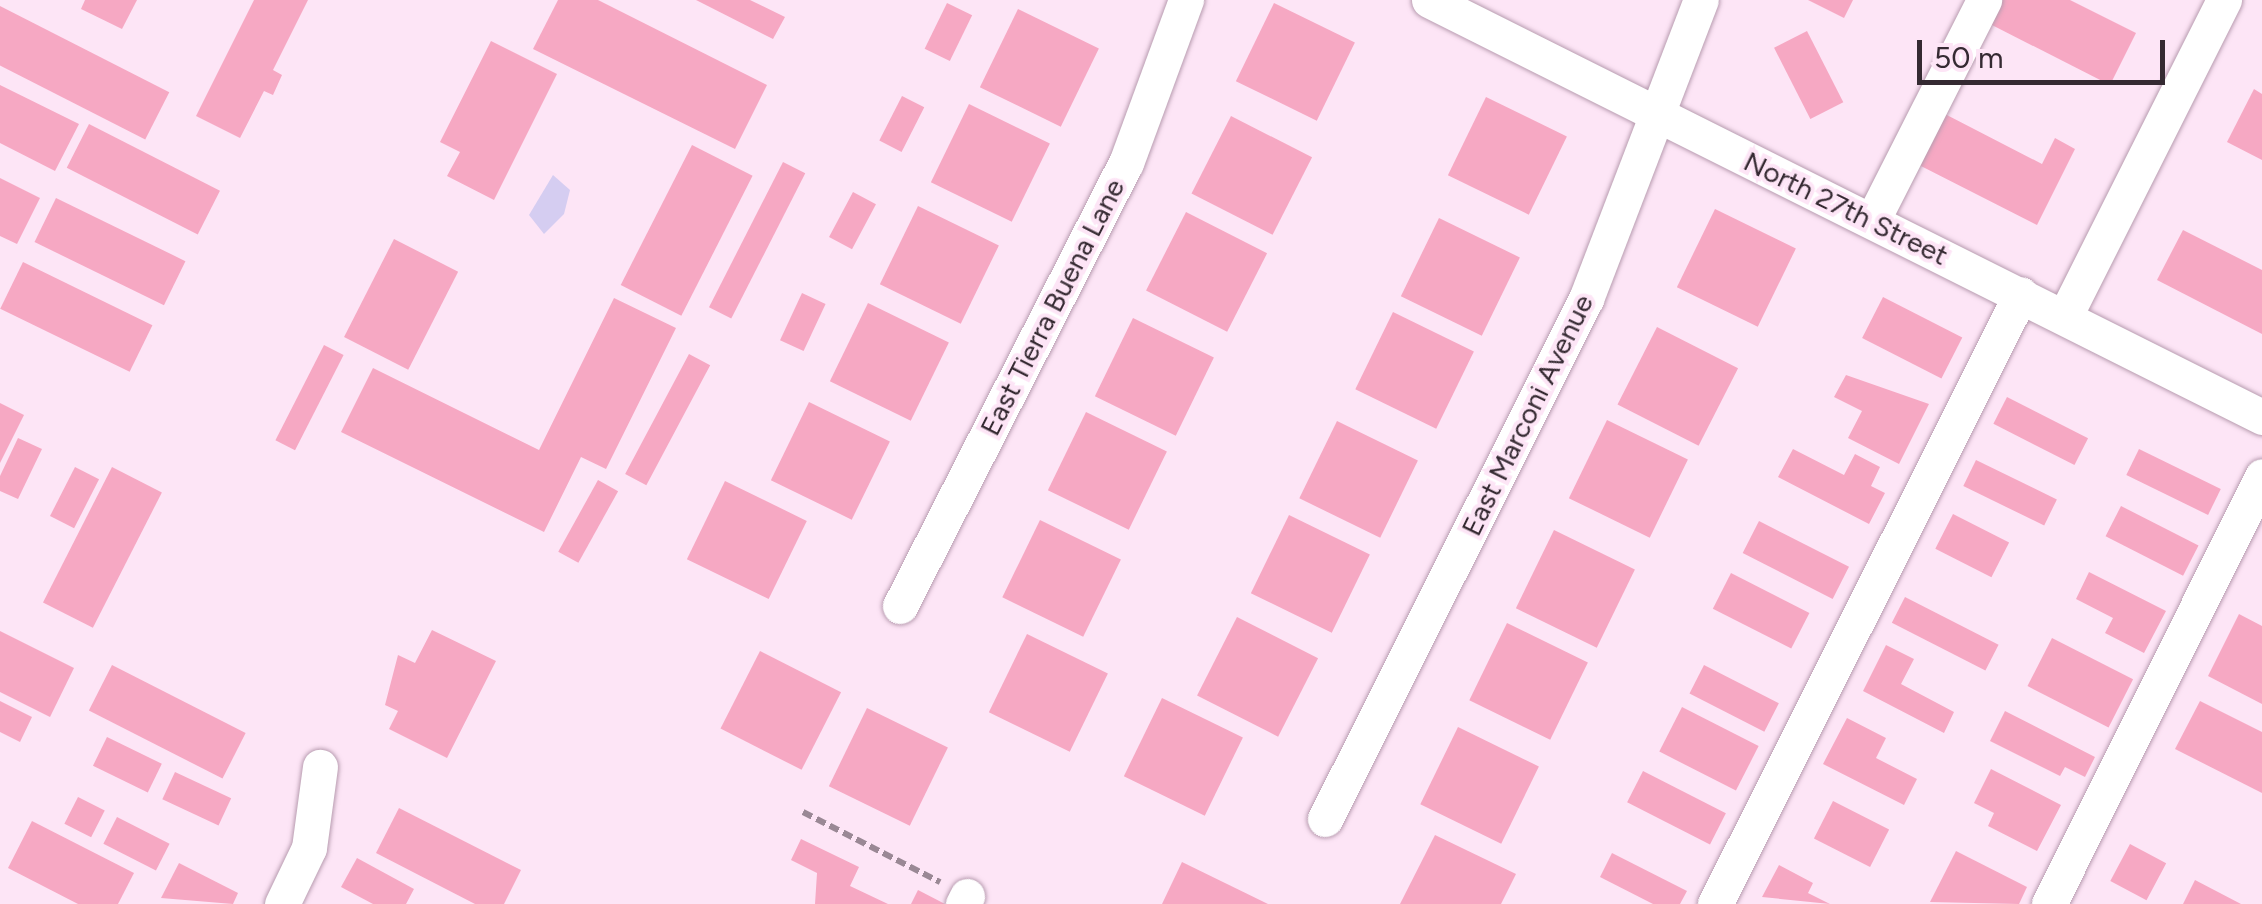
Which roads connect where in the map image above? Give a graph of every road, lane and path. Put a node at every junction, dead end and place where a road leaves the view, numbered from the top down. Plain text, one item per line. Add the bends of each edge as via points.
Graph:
1 (1186, 0) edge
2 (1429, 0) edge
3 (1701, 0) edge
4 (1984, 0) edge
5 (2224, 0) edge
6 (1652, 112) junction
7 (1872, 220) junction
8 (2021, 294) junction
9 (2066, 316) junction
10 (2262, 416) edge
11 (2262, 476) edge
12 (900, 606) dead end
13 (320, 767) dead end
14 (803, 812) dead end
15 (1325, 819) dead end
16 (965, 900) edge
17 (282, 904) edge
18 (1715, 904) edge
19 (2049, 904) edge

1 - 12 street, East Tierra Buena Lane via 1126,163
2 - 6 street, North 27th Street
3 - 6 street, East Marconi Avenue
4 - 7 street
5 - 9 street
6 - 7 street, North 27th Street
6 - 15 street, East Marconi Avenue via 1586,299
7 - 8 street, North 27th Street
8 - 9 street, North 27th Street
8 - 18 street
9 - 10 street, North 27th Street
11 - 19 street
13 - 17 street via 309,848
14 - 16 path

